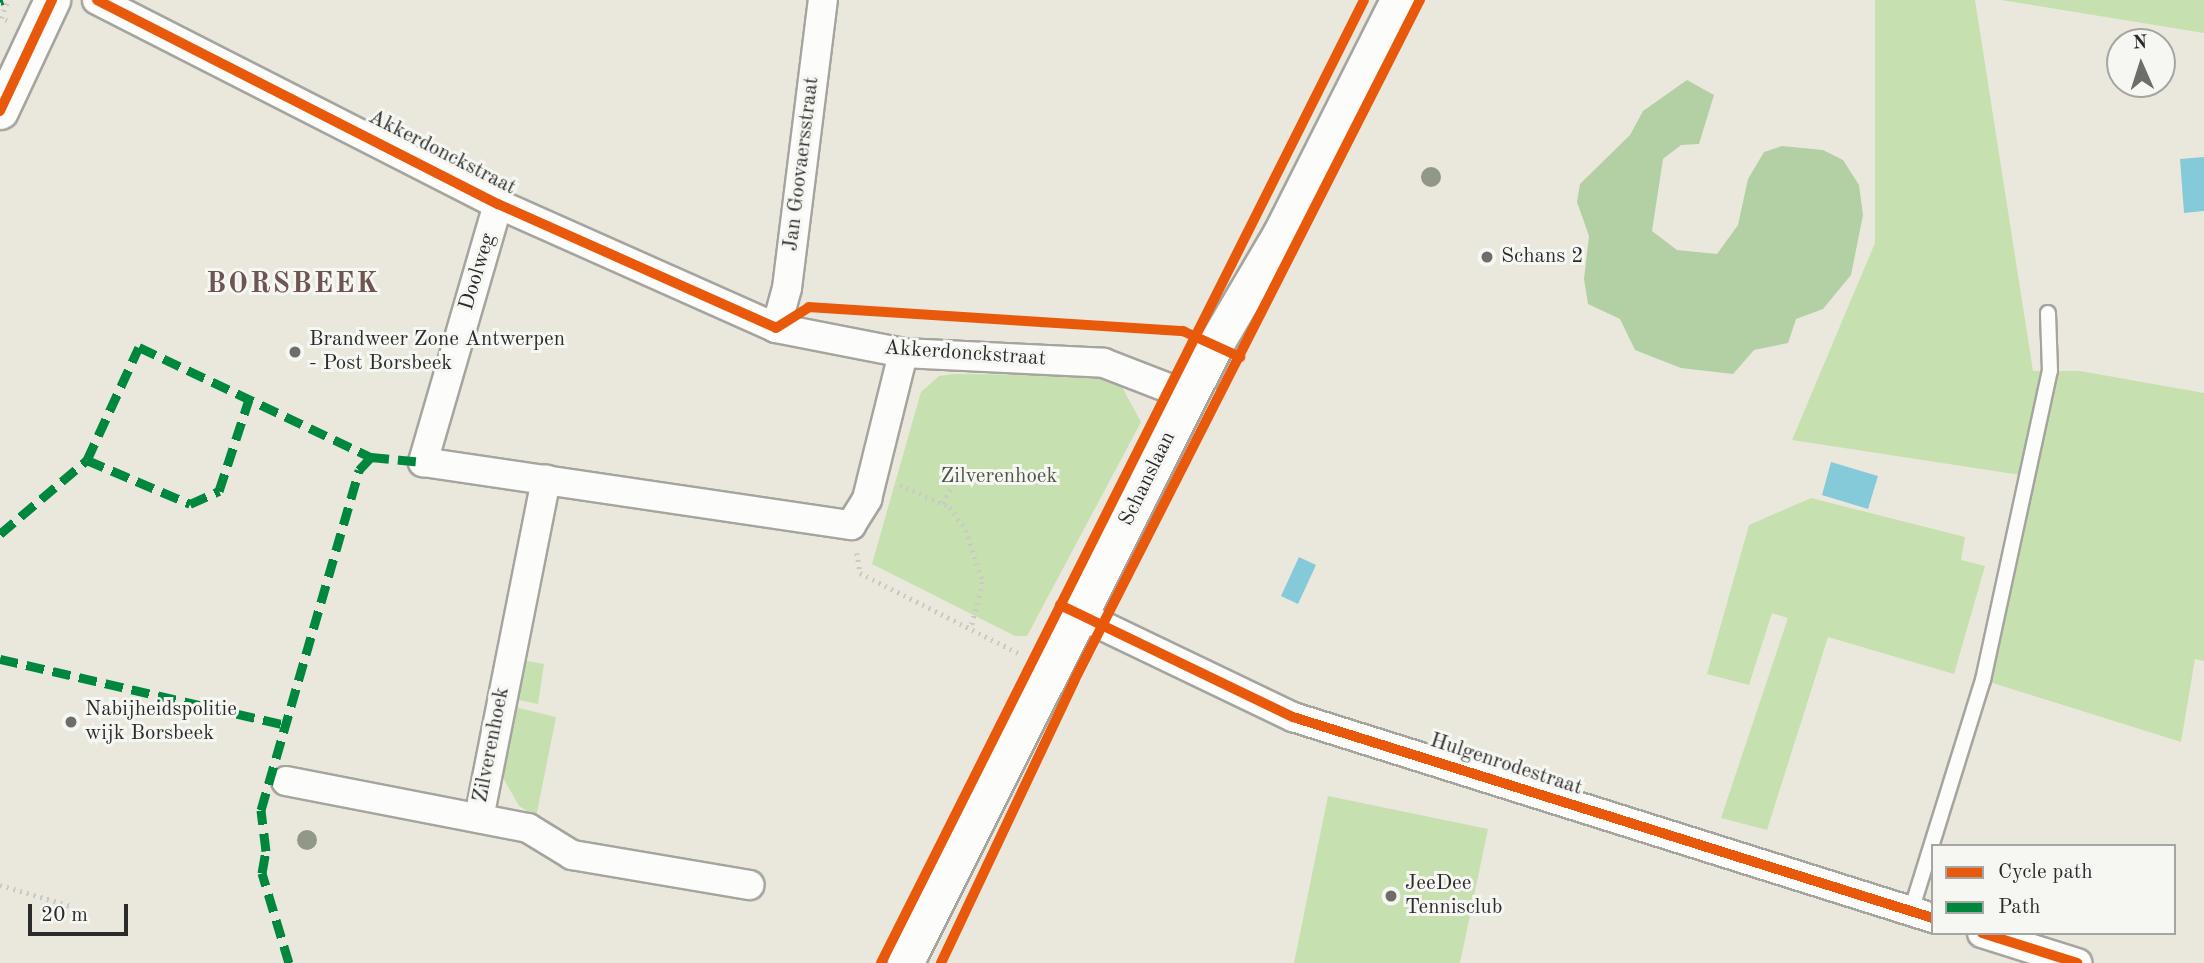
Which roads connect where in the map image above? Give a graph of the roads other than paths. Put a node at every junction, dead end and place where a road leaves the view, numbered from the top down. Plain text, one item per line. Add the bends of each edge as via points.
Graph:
1 (52, 0) edge
2 (97, 0) edge
3 (823, 0) edge
4 (1398, 0) edge
5 (0, 111) edge
6 (498, 204) junction
7 (2048, 313) dead end
8 (776, 328) junction
9 (903, 353) junction
10 (1189, 396) junction
11 (546, 481) junction
12 (1080, 615) junction
13 (286, 781) dead end
14 (479, 818) junction
15 (1940, 844) edge
16 (1931, 880) edge
17 (749, 886) dead end
18 (1922, 915) edge
19 (1988, 935) edge
20 (905, 963) edge
21 (2077, 963) edge

1 - 5 street
2 - 6 street, Akkerdonckstraat
3 - 8 street, Jan Goovaersstraat via 787,288
4 - 10 street, Schanslaan via 1281,233
6 - 8 street, Akkerdonckstraat
6 - 11 street, Doolweg via 423,462
7 - 15 lane via 2050,372 1983,680
8 - 9 street, Akkerdonckstraat
9 - 10 street, Akkerdonckstraat via 1104,363
9 - 11 street via 873,476 851,525
10 - 12 street, Schanslaan
11 - 14 street, Zilverenhoek
12 - 18 street, Hulgenrodestraat via 1293,718
12 - 20 street, Schanslaan
13 - 14 street, Zilverenhoek
14 - 17 street via 528,828 572,855
16 - 18 lane
19 - 21 street

